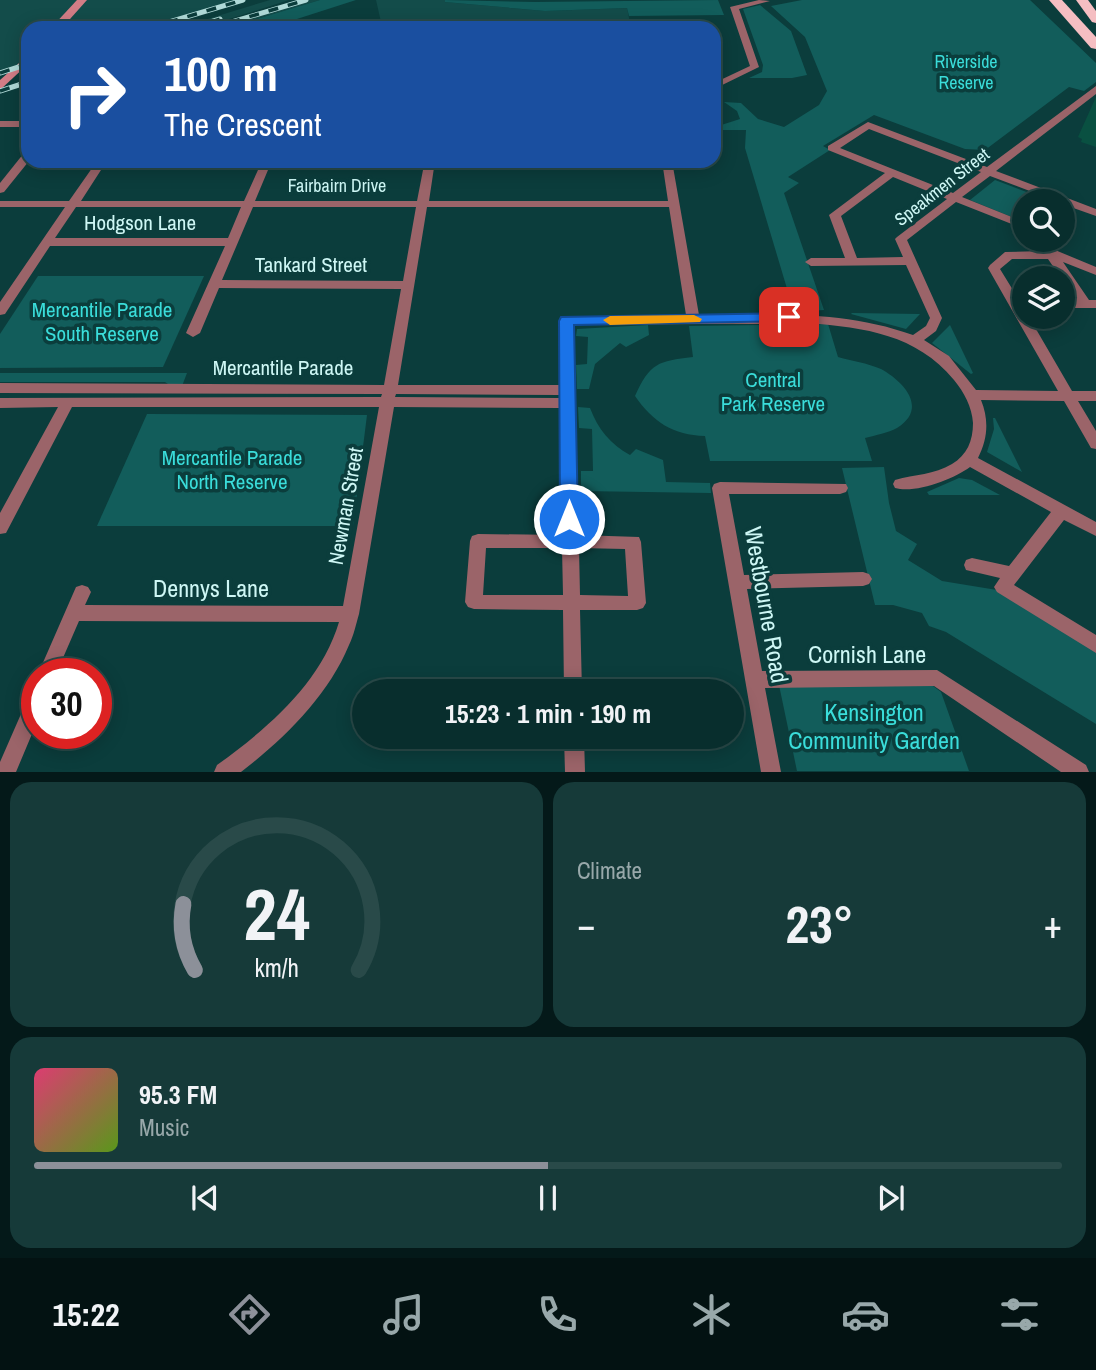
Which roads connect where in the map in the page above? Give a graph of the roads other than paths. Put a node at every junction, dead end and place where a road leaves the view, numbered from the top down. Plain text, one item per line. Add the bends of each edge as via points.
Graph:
1 (82, 0) edge
2 (1055, 0) edge
3 (1082, 0) edge
4 (766, 1) edge
5 (1096, 19) edge
6 (62, 21) edge
7 (1096, 29) edge
8 (1081, 30) junction
9 (1096, 45) edge
10 (21, 65) edge
11 (721, 83) edge
12 (0, 87) edge
13 (1096, 89) edge
14 (0, 124) edge
15 (21, 124) edge
16 (21, 164) edge
17 (97, 168) edge
18 (264, 168) edge
19 (429, 168) edge
20 (668, 168) edge
21 (893, 172) junction
22 (990, 172) junction
23 (1031, 189) edge
24 (0, 190) edge
25 (956, 198) junction
26 (0, 204) edge
27 (73, 204) junction
28 (250, 204) junction
29 (424, 204) junction
30 (674, 204) junction
31 (1075, 206) edge
32 (1096, 213) edge
33 (1012, 221) edge
34 (47, 242) junction
35 (233, 242) junction
36 (1051, 254) junction
37 (910, 261) junction
38 (811, 262) dead end
39 (852, 262) junction
40 (1096, 271) edge
41 (214, 284) junction
42 (409, 285) junction
43 (1012, 294) edge
44 (1091, 304) edge
45 (0, 311) edge
46 (693, 319) junction
47 (1032, 329) edge
48 (193, 333) dead end
49 (915, 341) junction
50 (0, 388) edge
51 (972, 395) junction
52 (389, 396) junction
53 (566, 396) junction
54 (1068, 396) junction
55 (1096, 396) edge
56 (0, 403) edge
57 (67, 403) junction
58 (1096, 444) edge
59 (968, 459) junction
60 (901, 484) dead end
61 (840, 488) dead end
62 (1061, 511) junction
63 (4, 512) edge
64 (0, 528) edge
65 (1096, 530) edge
66 (569, 541) junction
67 (972, 565) dead end
68 (1013, 574) junction
69 (863, 579) dead end
70 (737, 582) junction
71 (82, 592) dead end
72 (571, 603) junction
73 (73, 613) junction
74 (349, 614) junction
75 (1096, 645) edge
76 (54, 658) edge
77 (573, 679) edge
78 (754, 680) junction
79 (21, 736) edge
80 (574, 749) edge
81 (6, 772) edge
82 (224, 772) edge
83 (575, 772) edge
84 (771, 772) edge
85 (1079, 772) edge

1 - 6 street
2 - 8 highway
3 - 5 highway
4 - 11 street via 734,6 754,67
7 - 8 highway
8 - 9 highway
10 - 12 street
13 - 22 street, Speakmen Street
14 - 15 street
16 - 24 street
17 - 27 street
18 - 28 street, Tankard Street
19 - 29 street, Newman Street
20 - 30 street
21 - 22 street via 832,148 868,125
21 - 25 street
21 - 39 street via 835,215
22 - 23 street
22 - 25 street, Speakmen Street
25 - 33 street
25 - 37 street, Speakmen Street via 901,239
26 - 27 street, Fairbairn Drive
27 - 28 street, Fairbairn Drive
27 - 34 street
28 - 29 street, Fairbairn Drive
28 - 35 street, Tankard Street
29 - 30 street, Fairbairn Drive
29 - 42 street, Newman Street
30 - 46 street
31 - 32 street
34 - 35 street, Hodgson Lane
34 - 45 street
35 - 41 street, Tankard Street
36 - 40 street
36 - 43 street via 1009,255 993,268
36 - 44 street
37 - 39 street
37 - 49 street, Speakmen Street via 936,318
38 - 39 street
41 - 42 street, Tankard Street
41 - 48 street, Tankard Street
42 - 52 street, Newman Street
46 - 49 street via 813,317 885,330
46 - 53 street via 566,321
47 - 54 street
49 - 51 street via 961,375
50 - 52 street, Mercantile Parade
51 - 54 street
51 - 59 street via 980,412 981,430
52 - 53 street, Mercantile Parade
52 - 57 street, Mercantile Parade
52 - 74 street, Newman Street
53 - 66 street
54 - 55 street
54 - 58 street
56 - 57 street, Mercantile Parade
57 - 63 street
59 - 60 street via 929,481
59 - 62 street
61 - 70 street, Westbourne Road via 720,488
62 - 65 street
62 - 68 street
63 - 64 street
66 - 72 street
66 - 72 street via 634,542 637,603
66 - 72 street via 478,541 474,601
67 - 68 street
68 - 75 street via 1003,587
69 - 70 street
70 - 78 street, Westbourne Road
71 - 73 street
72 - 77 street
73 - 74 street, Dennys Lane
73 - 76 street
74 - 82 street, Newman Street via 339,649 308,696 258,748
78 - 84 street, Westbourne Road
78 - 85 street, Cornish Lane via 937,678
79 - 81 street
80 - 83 street

